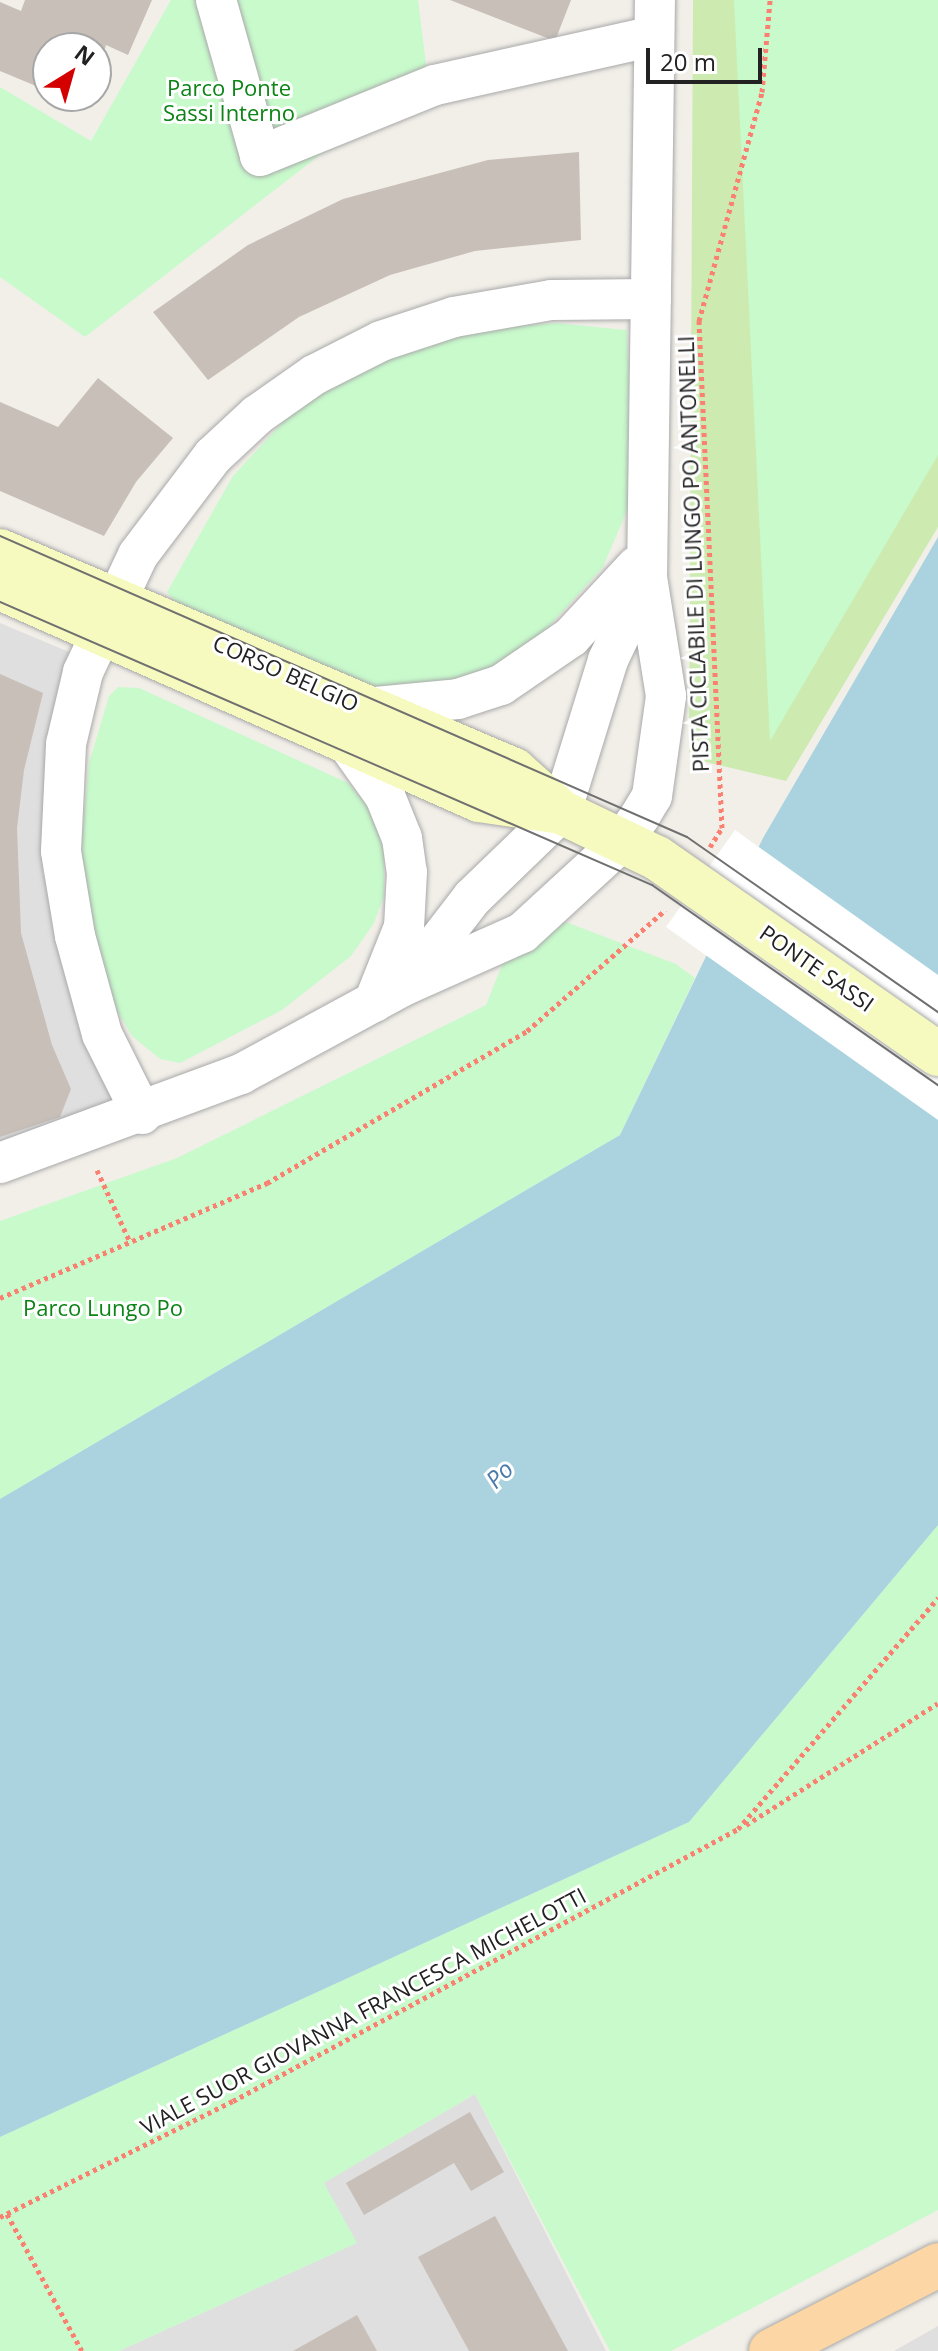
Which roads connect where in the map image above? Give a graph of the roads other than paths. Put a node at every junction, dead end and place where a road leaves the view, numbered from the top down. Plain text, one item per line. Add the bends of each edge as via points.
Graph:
1 (216, 0) edge
2 (655, 18) edge
3 (651, 299) junction
4 (0, 551) edge
5 (648, 564) junction
6 (0, 588) edge
7 (107, 615) junction
8 (355, 724) junction
9 (561, 812) junction
10 (622, 841) junction
11 (693, 880) joint
12 (389, 996) junction
13 (938, 1054) edge
14 (142, 1114) junction
15 (0, 1163) edge
16 (938, 2265) edge
17 (771, 2351) edge

1 - 2 street via 260,156 435,85
2 - 3 street
3 - 5 street
3 - 7 street via 551,300 454,317 381,341 314,375 213,456 148,540
4 - 7 main road, CORSO BELGIO
5 - 8 street via 533,667 458,699
5 - 9 street via 608,660
5 - 10 street via 666,696 652,796
6 - 7 main road, CORSO BELGIO
7 - 8 main road, CORSO BELGIO
7 - 14 street via 83,672 66,744 61,851 75,936 102,1034
8 - 9 main road, CORSO BELGIO via 514,770
8 - 12 street via 402,838 407,872 404,927
9 - 10 main road, CORSO BELGIO
9 - 12 street via 472,898
10 - 11 main road, CORSO BELGIO
10 - 12 street via 522,933
11 - 13 main road, PONTE SASSI
12 - 14 street via 241,1074
14 - 15 street
16 - 17 main road

